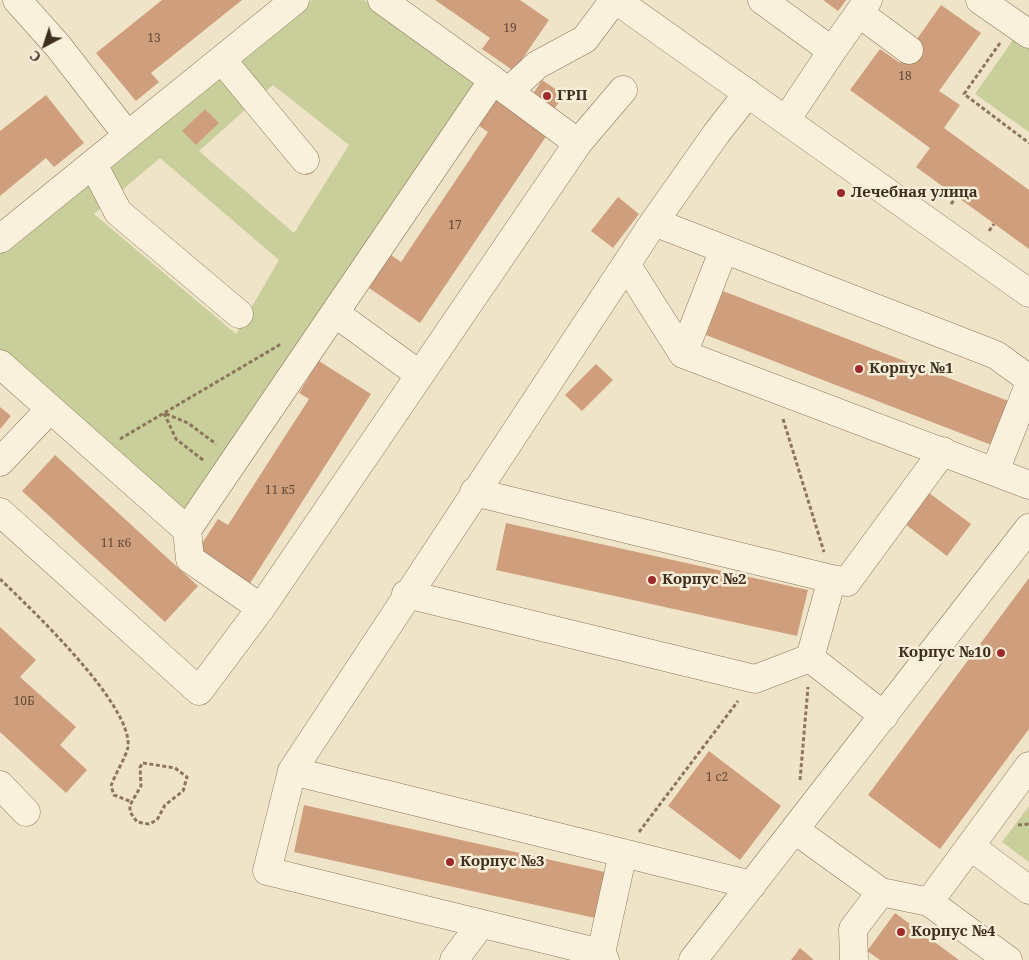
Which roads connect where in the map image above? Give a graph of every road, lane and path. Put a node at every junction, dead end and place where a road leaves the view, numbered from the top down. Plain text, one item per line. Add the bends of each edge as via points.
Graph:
1 (10, 0) edge
2 (17, 0) edge
3 (295, 0) edge
4 (382, 0) edge
5 (615, 0) edge
6 (980, 0) edge
7 (765, 1) edge
8 (864, 6) edge
9 (0, 8) edge
10 (1021, 29) edge
11 (909, 50) dead end
12 (832, 51) junction
13 (222, 60) junction
14 (501, 85) junction
15 (623, 90) dead end
16 (748, 93) junction
17 (786, 120) junction
18 (128, 136) junction
19 (578, 143) junction
20 (1029, 143) edge
21 (305, 160) dead end
22 (93, 164) junction
23 (956, 196) dead end
24 (951, 204) dead end
25 (654, 222) junction
26 (994, 224) dead end
27 (989, 231) dead end
28 (0, 239) edge
29 (724, 249) junction
30 (626, 264) junction
31 (1029, 293) edge
32 (335, 313) junction
33 (239, 314) dead end
34 (285, 342) dead end
35 (683, 354) junction
36 (0, 364) edge
37 (420, 375) junction
38 (1029, 379) edge
39 (1029, 384) edge
40 (773, 388) junction
41 (50, 409) junction
42 (164, 413) junction
43 (943, 451) junction
44 (98, 452) junction
45 (0, 462) edge
46 (230, 468) junction
47 (995, 472) junction
48 (1029, 485) edge
49 (474, 492) junction
50 (0, 512) edge
51 (1029, 528) edge
52 (187, 530) junction
53 (0, 579) edge
54 (832, 579) junction
55 (406, 594) junction
56 (261, 608) junction
57 (810, 658) junction
58 (755, 679) junction
59 (884, 716) junction
60 (1029, 766) edge
61 (292, 771) junction
62 (799, 783) dead end
63 (0, 785) edge
64 (132, 802) junction
65 (26, 812) dead end
66 (795, 830) junction
67 (970, 846) junction
68 (623, 853) junction
69 (752, 885) junction
70 (1029, 890) edge
71 (881, 892) junction
72 (929, 902) junction
73 (481, 924) junction
74 (603, 957) edge
75 (454, 960) edge
76 (693, 960) edge
77 (854, 960) edge
78 (1008, 960) edge

1 - 9 street
2 - 18 street via 58,46
3 - 13 street
4 - 14 street
5 - 14 street via 584,39
5 - 16 street
6 - 10 street
7 - 12 street
8 - 11 street
8 - 12 street
10 - 20 path via 964,94
12 - 17 street
13 - 18 street
13 - 21 street
14 - 19 street
14 - 32 street
15 - 19 street
16 - 17 street
16 - 25 street
17 - 31 street
18 - 22 street
19 - 37 street
22 - 28 street
22 - 33 street via 118,212
23 - 24 path
25 - 29 street
25 - 30 street
26 - 27 path
29 - 35 street
29 - 38 street via 996,355
30 - 35 street
30 - 49 street
32 - 37 street
32 - 46 street
34 - 42 path
35 - 40 street
36 - 41 street
37 - 56 street
39 - 47 street
40 - 43 street
40 - 54 path
41 - 44 street
41 - 45 street
42 - 44 path
42 - 46 path via 188,423
42 - 46 path via 176,439
43 - 47 street
43 - 54 street via 847,582
44 - 52 street
46 - 52 street
47 - 48 street
49 - 54 street
49 - 55 street
50 - 56 street via 199,691
51 - 59 street
52 - 56 street via 190,559
53 - 64 path via 47,623 94,677 124,726 128,748 111,786 114,795
54 - 57 street
55 - 58 street
55 - 61 street
57 - 58 street
57 - 59 street
57 - 62 path
58 - 68 path
59 - 66 street
60 - 67 street
61 - 68 street
61 - 73 street via 267,871
63 - 65 street
64 - 64 path via 140,791 140,767 143,763 175,768 188,777 184,791 165,805 157,820 149,824 137,822 130,812
66 - 69 street
66 - 71 street
67 - 70 street
67 - 72 street
68 - 69 street
68 - 74 street
69 - 76 street
71 - 72 street
71 - 77 street via 853,929
72 - 78 street
73 - 74 street
73 - 75 street

